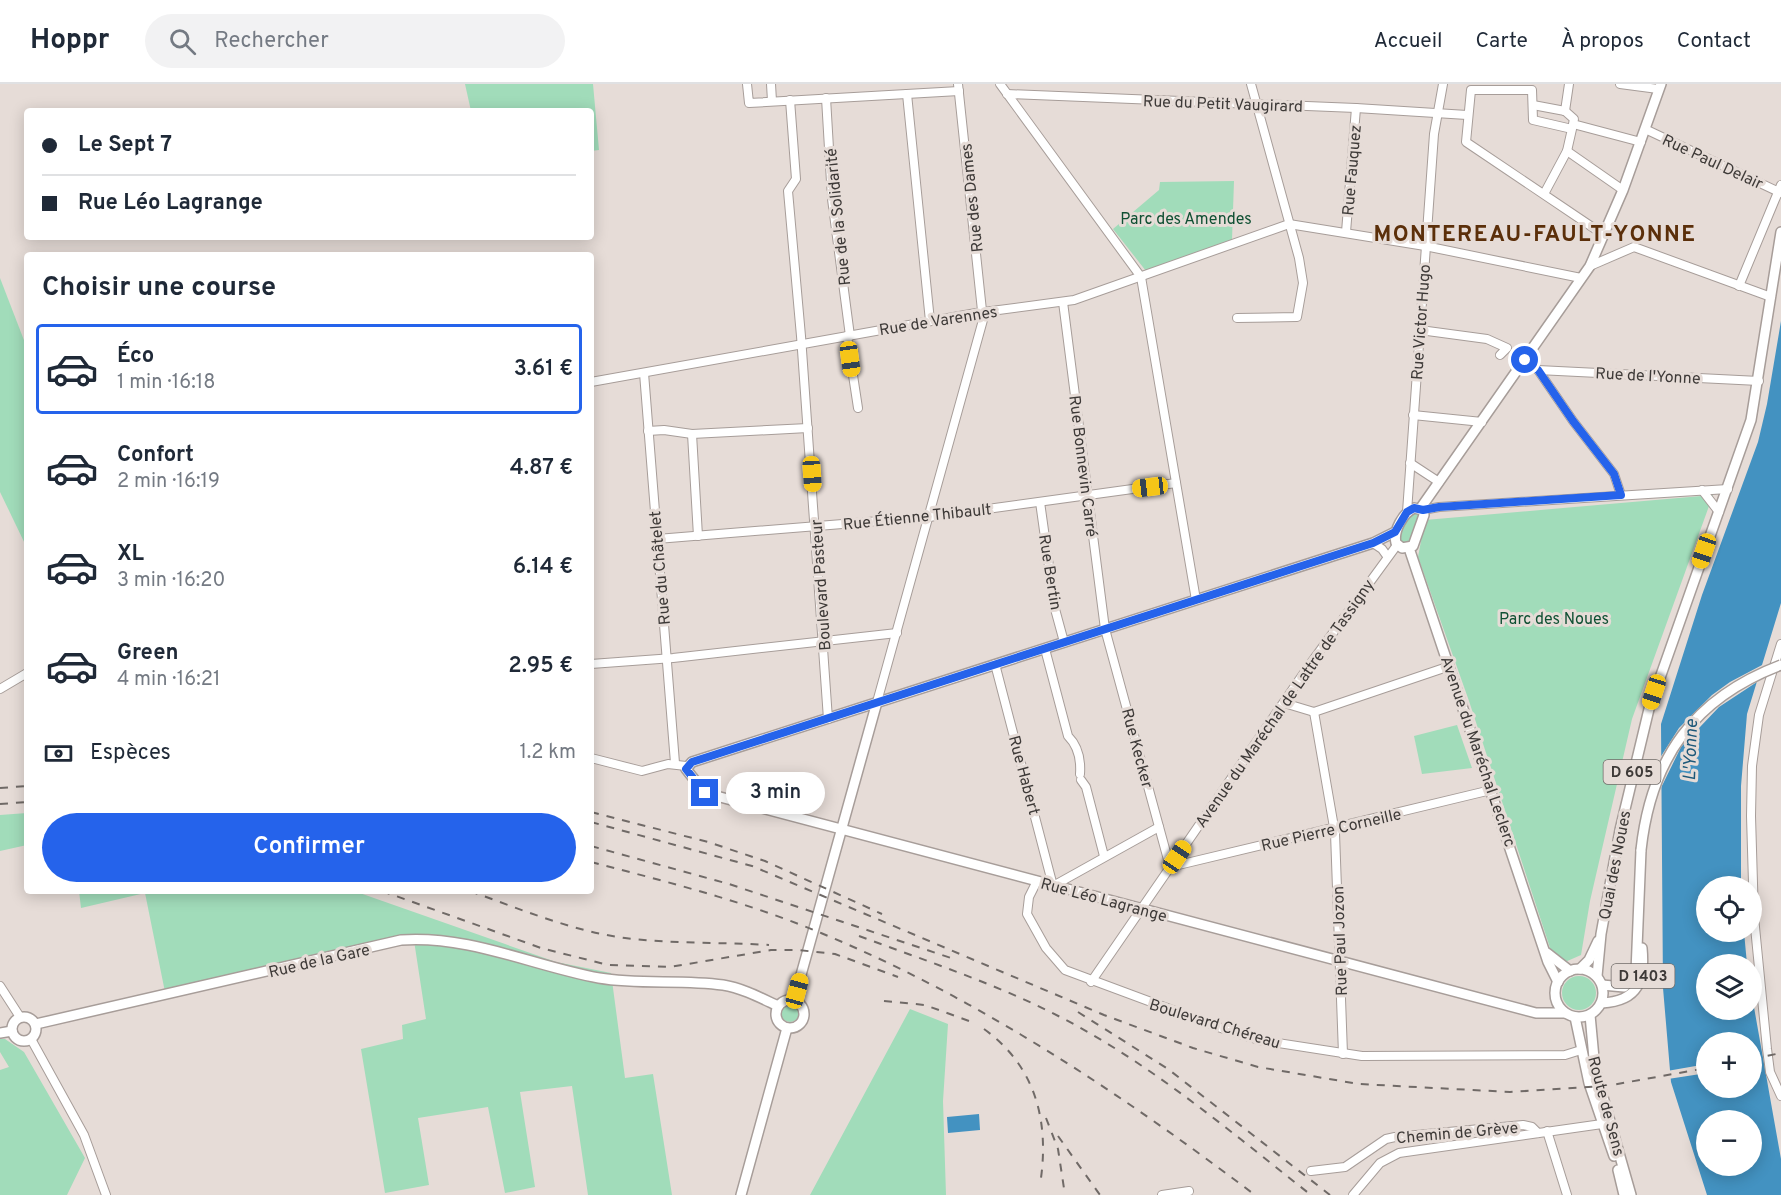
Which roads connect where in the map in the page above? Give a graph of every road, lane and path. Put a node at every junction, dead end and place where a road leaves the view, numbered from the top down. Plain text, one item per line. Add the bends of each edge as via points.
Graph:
1 (747, 84) edge
2 (771, 84) edge
3 (1000, 84) edge
4 (1251, 84) edge
5 (1443, 84) edge
6 (1569, 84) edge
7 (1620, 84) edge
8 (958, 87) edge
9 (1660, 87) edge
10 (930, 88) edge
11 (907, 93) junction
12 (1007, 94) junction
13 (826, 98) junction
14 (790, 100) junction
15 (772, 101) junction
16 (1256, 104) junction
17 (1533, 105) junction
18 (1356, 108) junction
19 (1565, 111) junction
20 (1438, 114) junction
21 (1467, 115) junction
22 (1573, 126) junction
23 (1645, 129) junction
24 (1641, 142) junction
25 (1567, 151) junction
26 (1623, 190) junction
27 (1780, 190) edge
28 (1544, 194) junction
29 (1289, 224) junction
30 (1346, 232) junction
31 (1781, 232) edge
32 (1604, 235) junction
33 (1425, 246) junction
34 (1590, 266) junction
35 (1141, 277) junction
36 (1581, 278) junction
37 (1739, 286) junction
38 (1771, 297) junction
39 (1063, 302) junction
40 (982, 312) junction
41 (1237, 318) dead end
42 (930, 321) junction
43 (1420, 330) junction
44 (848, 336) junction
45 (802, 344) junction
46 (1500, 355) dead end
47 (1525, 360) junction
48 (1538, 370) junction
49 (644, 373) junction
50 (594, 381) edge
51 (1759, 381) junction
52 (858, 408) dead end
53 (1413, 415) junction
54 (1482, 422) junction
55 (808, 428) junction
56 (648, 431) junction
57 (692, 434) junction
58 (1410, 463) junction
59 (1439, 482) junction
60 (1176, 483) junction
61 (1728, 489) junction
62 (1702, 490) junction
63 (1088, 495) junction
64 (1621, 495) junction
65 (1040, 502) junction
66 (1421, 510) junction
67 (1407, 512) junction
68 (1719, 512) junction
69 (929, 517) junction
70 (815, 527) junction
71 (1395, 532) junction
72 (698, 536) junction
73 (657, 539) junction
74 (1373, 543) junction
75 (1396, 544) junction
76 (1409, 548) junction
77 (1387, 556) junction
78 (1196, 600) junction
79 (1105, 629) junction
80 (897, 633) junction
81 (824, 641) junction
82 (1064, 642) junction
83 (1781, 644) edge
84 (1045, 649) junction
85 (667, 658) junction
86 (594, 664) edge
87 (995, 664) junction
88 (1781, 665) edge
89 (1450, 666) junction
90 (24, 675) edge
91 (0, 689) edge
92 (878, 702) junction
93 (1284, 703) junction
94 (1314, 712) junction
95 (828, 719) junction
96 (594, 759) edge
97 (675, 763) junction
98 (686, 766) junction
99 (1491, 790) junction
100 (1159, 827) junction
101 (1334, 828) junction
102 (842, 830) junction
103 (1104, 856) junction
104 (1170, 867) junction
105 (1037, 881) junction
106 (1053, 886) junction
107 (1139, 909) junction
108 (1640, 924) junction
109 (1601, 934) junction
110 (1547, 953) junction
111 (1339, 961) junction
112 (1580, 969) junction
113 (1570, 971) junction
114 (1599, 981) junction
115 (1091, 982) junction
116 (1558, 982) junction
117 (0, 986) edge
118 (1556, 999) junction
119 (794, 1000) junction
120 (1602, 1003) junction
121 (778, 1006) junction
122 (1536, 1013) junction
123 (1565, 1013) junction
124 (1590, 1015) junction
125 (20, 1017) junction
126 (1575, 1017) junction
127 (36, 1024) junction
128 (787, 1028) junction
129 (12, 1031) junction
130 (0, 1033) edge
131 (31, 1039) junction
132 (1581, 1050) junction
133 (1343, 1054) junction
134 (1781, 1096) edge
135 (1602, 1124) junction
136 (1547, 1131) junction
137 (1538, 1132) junction
138 (1311, 1171) dead end
139 (1189, 1191) dead end
140 (106, 1195) edge
141 (741, 1195) edge
142 (1162, 1195) edge
143 (1353, 1195) edge
144 (1568, 1195) edge
145 (1624, 1195) edge
146 (1631, 1195) edge

1 - 15 street via 749,103
2 - 15 street
3 - 12 street
4 - 16 street
5 - 20 street, Rue Victor Hugo
6 - 19 street
7 - 9 street
8 - 10 street
8 - 40 street, Rue des Dames
9 - 23 main road
10 - 11 street
11 - 13 street
11 - 42 street
12 - 16 street, Rue du Petit Vaugirard
12 - 35 street
13 - 14 street
13 - 44 street, Rue de la Solidarité via 832,199
14 - 15 street
14 - 45 street via 796,179 788,191
16 - 18 street, Rue du Petit Vaugirard
16 - 29 street
17 - 19 street
17 - 21 street via 1529,90 1471,90
17 - 22 street via 1533,120
18 - 20 street, Rue du Petit Vaugirard
18 - 30 street, Rue Fauquez
19 - 22 street via 1574,119
20 - 21 street, Rue du Petit Vaugirard
20 - 33 street, Rue Victor Hugo
21 - 28 street via 1466,142
22 - 24 street
22 - 25 street
23 - 24 main road
23 - 27 street, Rue Paul Delair
24 - 26 main road
25 - 26 street
25 - 28 street
26 - 32 main road
27 - 37 street
28 - 32 street
29 - 30 street
29 - 35 street, Rue de Varennes
29 - 41 street via 1303,283 1297,317
30 - 33 street
31 - 38 main road, D 605
32 - 34 main road
33 - 36 street
33 - 43 street, Rue Victor Hugo
34 - 36 main road
34 - 37 street via 1634,247
35 - 39 street, Rue de Varennes
35 - 60 street
36 - 47 main road
37 - 38 street
38 - 51 main road, D 605
39 - 40 street, Rue de Varennes
39 - 63 street, Rue Bonnevin Carré
40 - 42 street, Rue de Varennes
40 - 69 street, Rue des Dames via 980,333
42 - 44 street, Rue de Varennes
43 - 46 street via 1487,339 1507,348
43 - 53 street, Rue Victor Hugo
44 - 45 street, Rue de Varennes
44 - 52 street, Rue de la Solidarité
45 - 49 street, Rue de Varennes
45 - 55 street, Boulevard Pasteur
47 - 48 street
47 - 54 main road
48 - 51 street, Rue de l'Yonne
48 - 64 street via 1614,474
49 - 50 street, Rue de Varennes
49 - 56 street, Rue du Châtelet
51 - 61 main road, D 605 via 1751,420
53 - 54 street
53 - 58 street, Rue Victor Hugo
54 - 59 main road
55 - 57 street
55 - 70 street, Boulevard Pasteur
56 - 57 street
56 - 73 street, Rue du Châtelet
57 - 72 street
58 - 59 street
58 - 67 street, Rue Victor Hugo
59 - 66 main road
60 - 63 street, Rue Étienne Thibault
60 - 78 street
61 - 62 street
61 - 68 main road, Quai des Noues / D 605
62 - 64 street
62 - 68 street
63 - 65 street, Rue Étienne Thibault
63 - 79 street, Rue Bonnevin Carré
64 - 66 street
65 - 69 street, Rue Étienne Thibault
65 - 82 street, Rue Bertin via 1055,609
66 - 67 main road
66 - 76 main road via 1424,515
67 - 71 main road
68 - 109 main road, Quai des Noues / D 605 via 1648,709
69 - 70 street, Rue Étienne Thibault
69 - 80 street, Rue des Dames
70 - 72 street, Rue Étienne Thibault
70 - 81 street, Boulevard Pasteur
71 - 74 main road
71 - 75 main road
72 - 73 street, Rue Étienne Thibault
73 - 85 street, Rue du Châtelet
74 - 75 main road
74 - 77 street
74 - 78 main road
75 - 76 main road
75 - 77 street, Avenue du Maréchal de Lattre de Tassigny
76 - 89 main road, Avenue du Maréchal Leclerc
77 - 93 street, Avenue du Maréchal de Lattre de Tassigny
78 - 79 main road
79 - 82 main road
79 - 100 street, Rue Kecker
80 - 81 street
80 - 92 street, Rue des Dames
81 - 85 street
81 - 95 street, Boulevard Pasteur
82 - 84 main road
83 - 134 street via 1759,715 1751,816 1754,916 1767,1049 1770,1072
84 - 87 main road
84 - 103 street via 1068,736 1081,763 1081,777
85 - 86 street
85 - 97 street, Rue du Châtelet
87 - 92 main road
87 - 106 street, Rue Habert
88 - 108 main road, D 1403, bridge via 1728,691 1677,740 1651,793 1641,850
89 - 94 street
89 - 99 main road, Avenue du Maréchal Leclerc
90 - 91 street
92 - 95 main road
92 - 102 main road
93 - 94 street
93 - 104 street, Avenue du Maréchal de Lattre de Tassigny
94 - 101 street, Rue Paul Jozon
95 - 98 main road
96 - 97 street via 642,771
97 - 98 street
98 - 102 main road, Rue Léo Lagrange via 705,793
99 - 101 street, Rue Pierre Corneille
99 - 110 main road, Avenue du Maréchal Leclerc
100 - 103 street
100 - 104 street, Rue Kecker
101 - 104 street, Rue Pierre Corneille
101 - 111 street, Rue Paul Jozon
102 - 105 main road, Rue Léo Lagrange
102 - 119 main road
103 - 106 street
104 - 107 street, Avenue du Maréchal de Lattre de Tassigny
105 - 106 main road, Rue Léo Lagrange
105 - 115 street, Boulevard Chéreau via 1026,906 1030,924 1056,962
106 - 107 main road, Rue Léo Lagrange
107 - 111 main road, Rue Léo Lagrange
107 - 115 street, Avenue du Maréchal de Lattre de Tassigny
108 - 114 main road, D 1403 via 1636,972 1631,980 1624,987
108 - 120 main road, D 1403 via 1644,971 1640,983 1631,994
109 - 112 main road, D 605
109 - 114 main road, D 605
110 - 113 main road
110 - 116 main road, Avenue du Maréchal Leclerc
111 - 122 main road, Rue Léo Lagrange
111 - 133 street, Rue Paul Jozon
112 - 113 main road
112 - 114 main road
113 - 116 main road
114 - 120 main road
115 - 133 street, Boulevard Chéreau via 1259,1040
116 - 118 main road
117 - 125 street
118 - 122 main road
118 - 123 main road
119 - 121 main road
119 - 128 main road via 804,1010 804,1020 797,1027
120 - 124 main road
121 - 127 main road, Rue de la Gare via 724,985 601,978 552,968 501,951 423,939 401,940
121 - 128 main road via 777,1020
122 - 123 main road, Rue Léo Lagrange
123 - 126 main road
124 - 126 main road
124 - 146 main road, Route de Sens via 1595,1069
125 - 127 main road via 31,1018
125 - 129 main road
126 - 132 main road, Route de Sens
127 - 131 main road
128 - 141 main road
129 - 130 main road
129 - 131 main road via 22,1041
131 - 140 street via 84,1135
132 - 133 street, Boulevard Chéreau via 1565,1055 1466,1058
132 - 135 main road, Route de Sens
135 - 136 street, Chemin de Grève
135 - 145 main road, Route de Sens
136 - 137 street, Chemin de Grève
136 - 144 street
137 - 138 street, Chemin de Grève via 1523,1125 1395,1137 1345,1167
137 - 143 street, Chemin de Grève via 1399,1153 1380,1163
139 - 142 street

